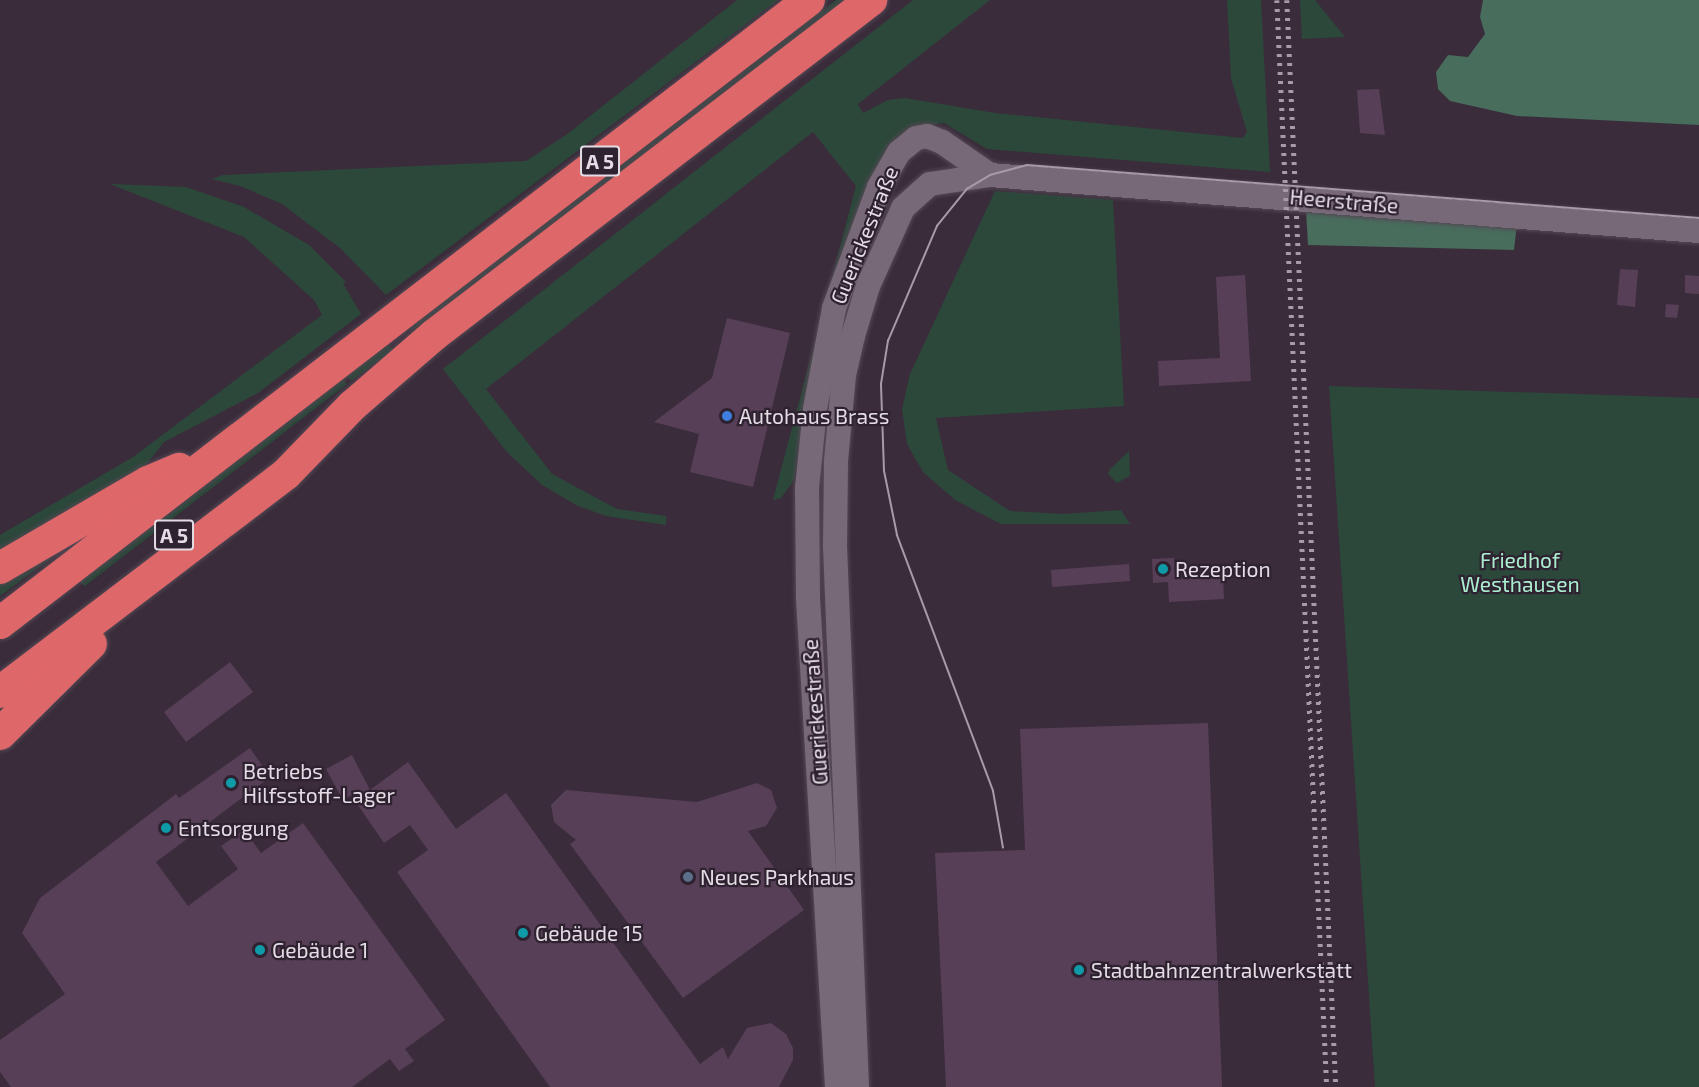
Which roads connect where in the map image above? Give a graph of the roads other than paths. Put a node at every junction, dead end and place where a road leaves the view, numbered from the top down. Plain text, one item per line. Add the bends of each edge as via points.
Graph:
1 (809, 0) edge
2 (872, 0) edge
3 (990, 175) junction
4 (1699, 231) edge
5 (352, 406) junction
6 (221, 452) junction
7 (286, 474) junction
8 (0, 568) edge
9 (0, 623) edge
10 (0, 670) edge
11 (0, 692) edge
12 (0, 734) edge
13 (837, 1087) edge
14 (857, 1087) edge

1 - 6 highway, A 5
2 - 5 highway, A 5 via 434,335
3 - 4 main road, Heerstraße
3 - 13 main road, Guerickestraße via 927,136 916,138 899,152 879,188 834,308 815,409 807,488 808,597
3 - 14 main road, Guerickestraße via 930,184 903,208 868,286 844,375 835,546
5 - 7 highway
5 - 10 highway, A 5 via 261,468
6 - 8 highway via 148,482
6 - 9 highway, A 5
7 - 11 highway
7 - 12 highway via 247,513 104,631

